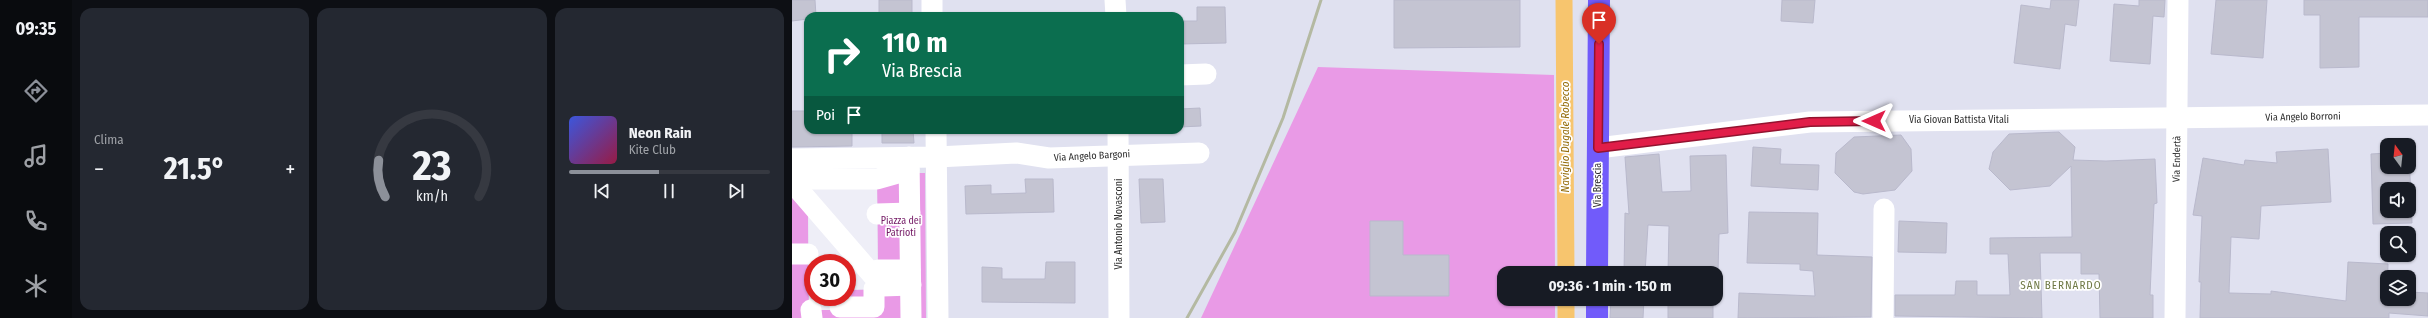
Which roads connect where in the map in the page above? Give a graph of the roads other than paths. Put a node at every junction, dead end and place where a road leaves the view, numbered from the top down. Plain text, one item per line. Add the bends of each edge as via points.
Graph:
1 (932, 0) edge
2 (1115, 0) edge
3 (1599, 0) edge
4 (2178, 0) edge
5 (932, 12) edge
6 (1116, 12) edge
7 (1206, 74) dead end
8 (1184, 75) edge
9 (2428, 115) edge
10 (2177, 118) junction
11 (936, 134) edge
12 (1118, 134) edge
13 (1598, 148) junction
14 (1199, 152) dead end
15 (1119, 155) junction
16 (936, 157) junction
17 (797, 159) edge
18 (909, 163) junction
19 (792, 181) edge
20 (1884, 210) dead end
21 (877, 214) dead end
22 (910, 214) junction
23 (1597, 266) edge
24 (911, 294) edge
25 (1597, 306) edge
26 (840, 307) dead end
27 (938, 311) edge
28 (1119, 318) edge
29 (1597, 318) edge
30 (1883, 318) edge
31 (2175, 318) edge

1 - 5 street
2 - 6 street
3 - 13 main road, Via Brescia
4 - 10 street, Via Endertà
7 - 8 street
9 - 10 street, Via Angelo Borroni
10 - 13 street, Via Giovan Battista Vitali via 1810,122
10 - 31 street, Via Endertà
11 - 16 street
12 - 15 street, Via Antonio Novasconi
13 - 23 main road, Via Brescia
14 - 15 street, Via Angelo Bargoni
15 - 16 street, Via Angelo Bargoni via 1049,158 1016,153
15 - 28 street, Via Antonio Novasconi
16 - 18 street
16 - 27 street
17 - 18 street
18 - 19 street via 877,179
18 - 22 street
19 - 24 street via 882,286
20 - 30 street
21 - 22 street
22 - 24 street
24 - 26 street via 876,280 874,307
24 - 27 street
25 - 29 main road

